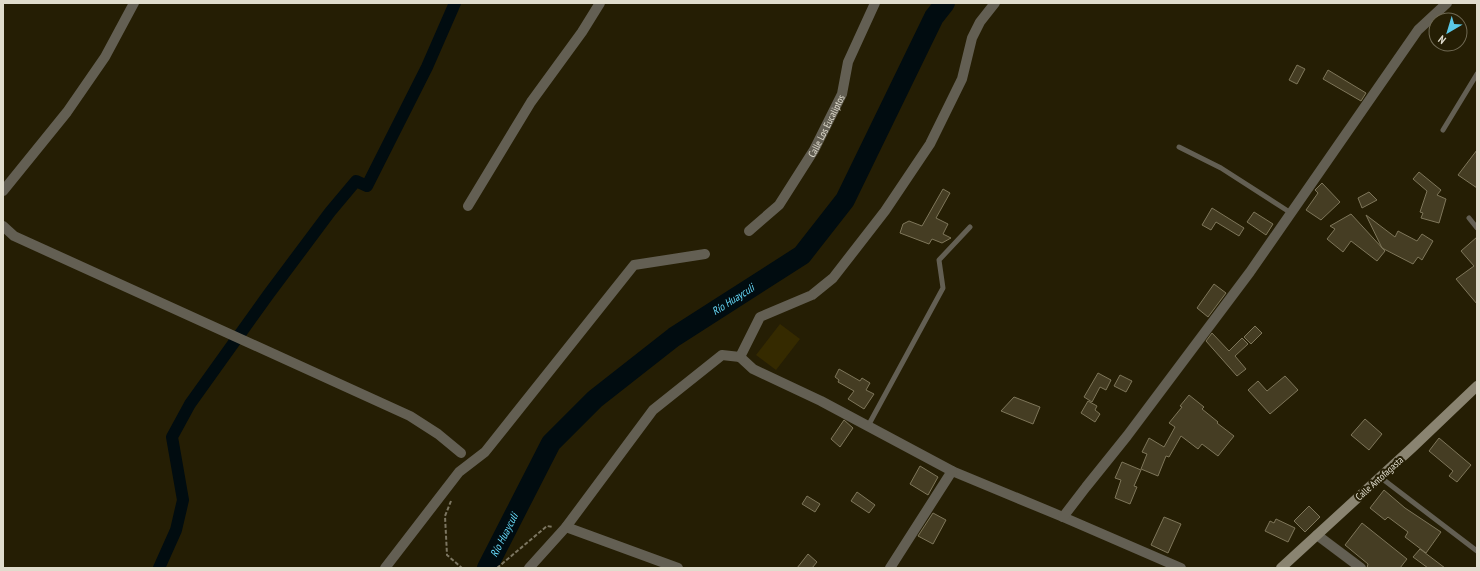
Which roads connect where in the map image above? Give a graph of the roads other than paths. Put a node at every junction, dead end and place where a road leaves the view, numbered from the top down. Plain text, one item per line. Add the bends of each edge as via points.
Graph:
1 (134, 3) edge
2 (600, 3) edge
3 (875, 3) edge
4 (995, 3) edge
5 (1447, 3) edge
6 (1477, 74) edge
7 (1443, 130) dead end
8 (1179, 146) dead end
9 (3, 191) edge
10 (468, 206) dead end
11 (1291, 213) junction
12 (1469, 218) dead end
13 (3, 226) edge
14 (970, 227) dead end
15 (1477, 228) edge
16 (749, 231) dead end
17 (705, 254) dead end
18 (740, 357) junction
19 (1477, 386) edge
20 (868, 426) junction
21 (461, 453) dead end
22 (952, 471) junction
23 (1380, 477) junction
24 (1063, 517) junction
25 (566, 527) junction
26 (1316, 535) junction
27 (1477, 551) edge
28 (385, 568) edge
29 (529, 568) edge
30 (678, 568) edge
31 (890, 568) edge
32 (1181, 568) edge
33 (1281, 568) edge
34 (1361, 568) edge

1 - 9 street via 105,57 67,112
2 - 10 street via 531,102
3 - 16 street, Calle Los Eucaliptos via 848,62 842,94 814,150 779,205
4 - 18 street via 980,22 972,38 962,79 930,144 885,211 832,278 812,295 760,317
5 - 11 street via 1418,30
6 - 7 lane
8 - 11 lane via 1221,168
11 - 24 street via 1137,424
12 - 15 lane
13 - 21 street via 14,236 410,416
14 - 20 lane via 939,260 943,288
17 - 28 street via 634,264 485,452 459,472
18 - 20 street via 753,369
18 - 25 street via 722,355 653,410
19 - 23 main road, Calle Antofagasta
20 - 22 street
22 - 24 street
22 - 31 street
23 - 26 main road, Calle Antofagasta
23 - 27 lane
24 - 32 street
25 - 29 street
25 - 30 street
26 - 33 main road, Calle Antofagasta
26 - 34 street

